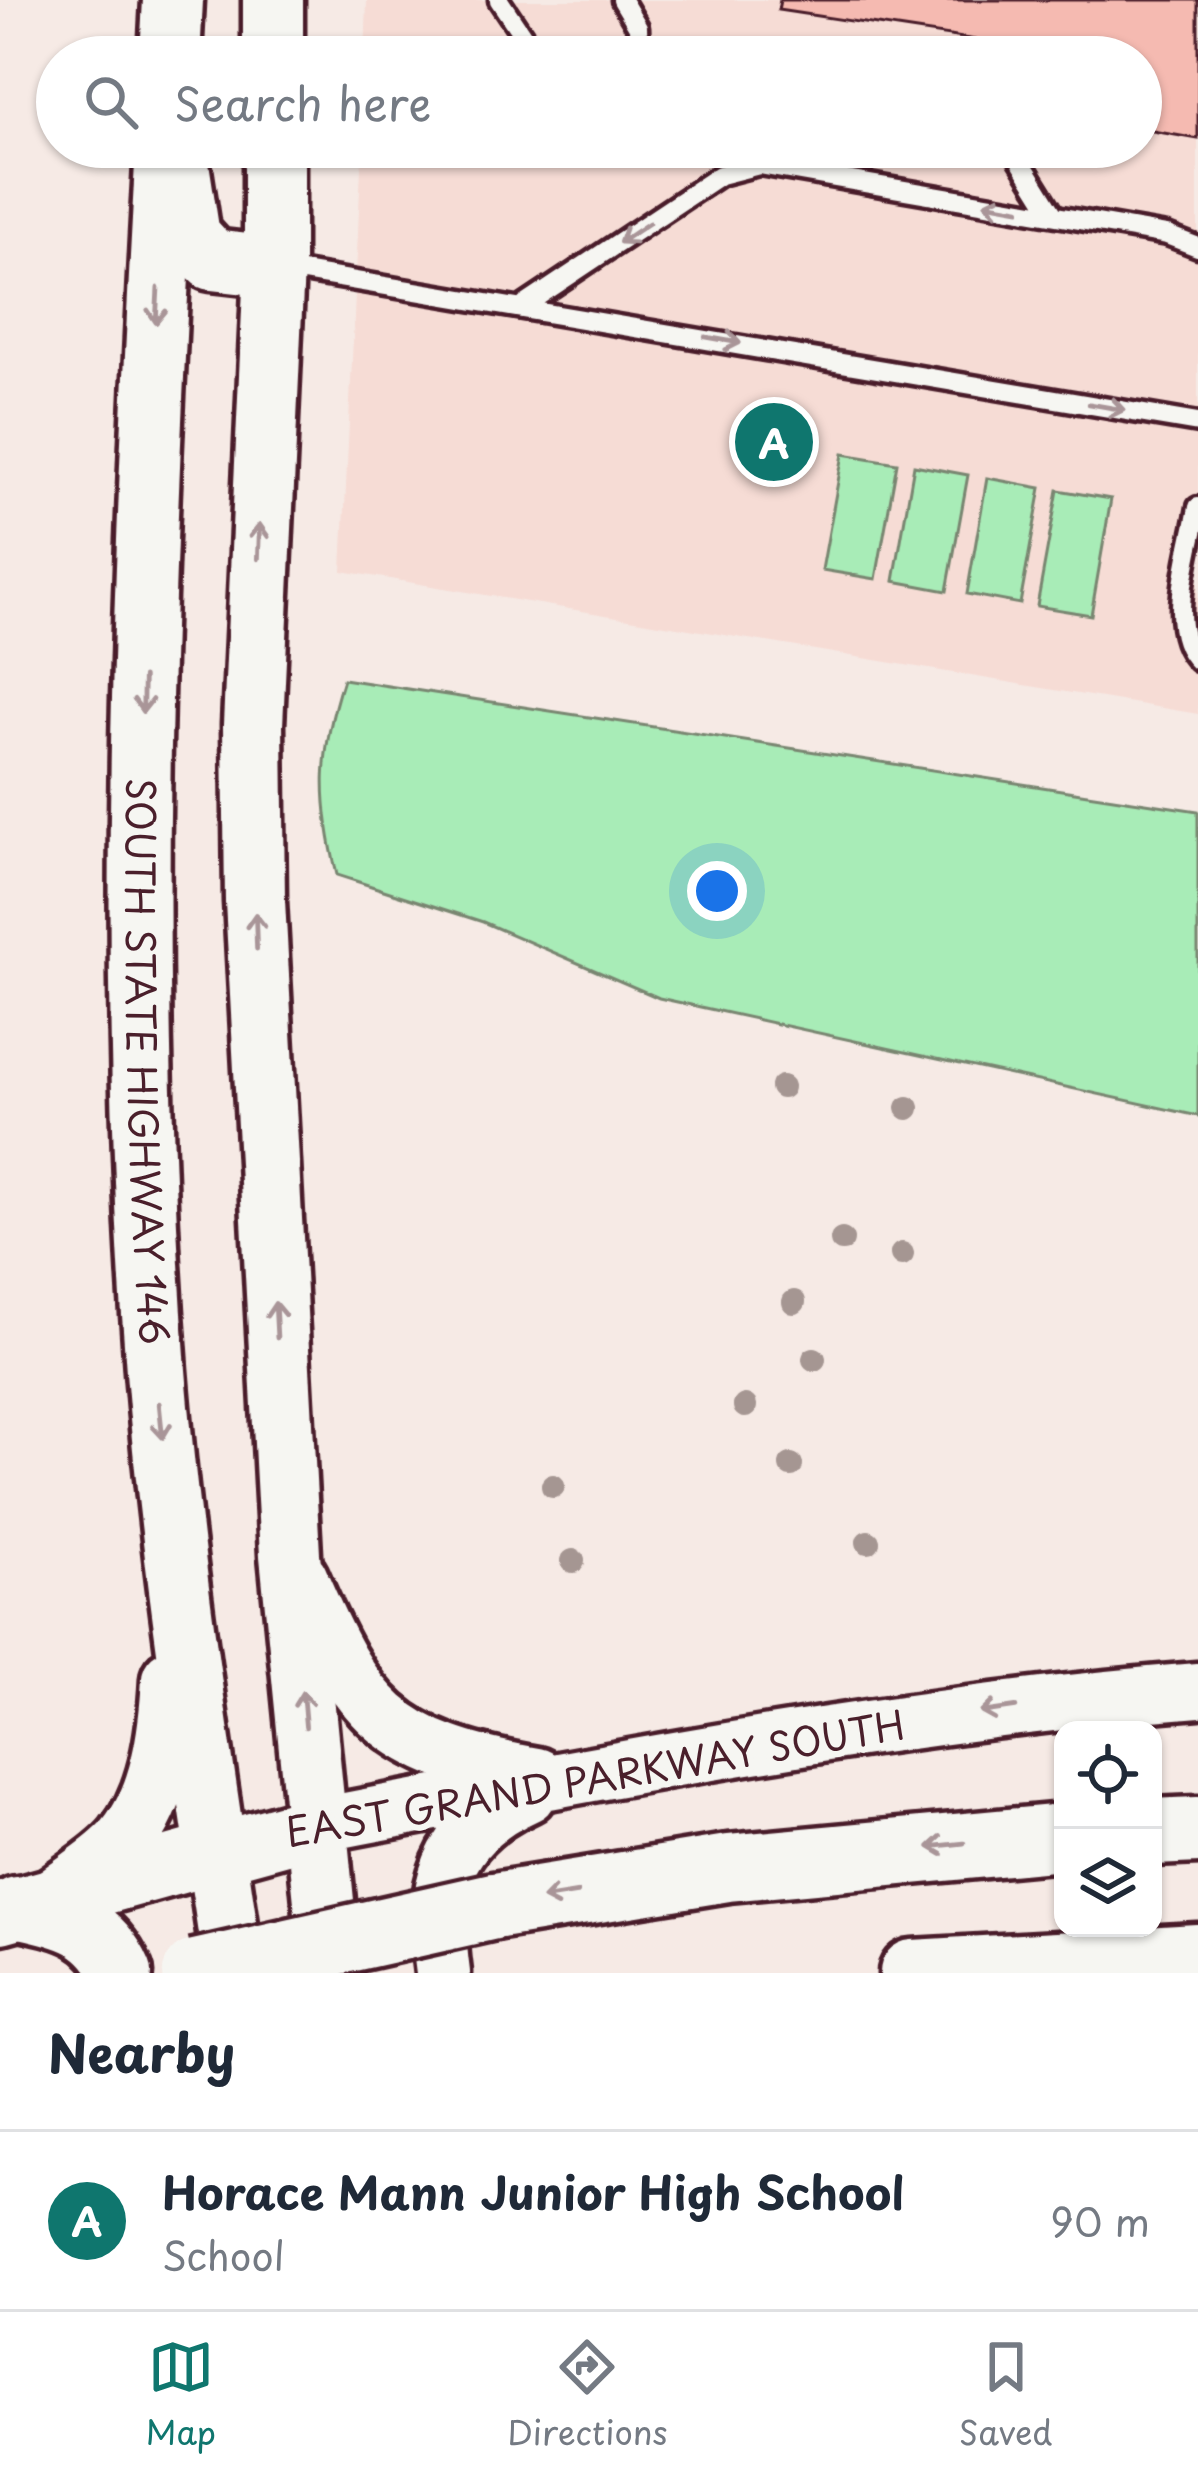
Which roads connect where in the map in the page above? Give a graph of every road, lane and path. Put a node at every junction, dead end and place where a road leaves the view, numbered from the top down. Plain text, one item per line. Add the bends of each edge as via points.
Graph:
1 (173, 0) edge
2 (273, 0) edge
3 (499, 0) edge
4 (622, 0) edge
5 (171, 36) edge
6 (273, 36) edge
7 (523, 36) edge
8 (638, 36) edge
9 (165, 168) edge
10 (180, 168) edge
11 (274, 168) edge
12 (747, 168) edge
13 (777, 168) edge
14 (1025, 168) edge
15 (1054, 215) junction
16 (1198, 247) edge
17 (274, 267) junction
18 (525, 305) junction
19 (1198, 423) edge
20 (1198, 507) edge
21 (1198, 661) edge
22 (290, 1555) junction
23 (177, 1577) junction
24 (1198, 1690) edge
25 (562, 1780) junction
26 (314, 1826) junction
27 (1198, 1830) edge
28 (1162, 1832) edge
29 (1054, 1839) edge
30 (216, 1850) junction
31 (26, 1905) edge
32 (1198, 1957) edge
33 (122, 1973) edge
34 (196, 1973) edge
35 (234, 1973) edge
36 (331, 1973) edge
37 (443, 1973) edge
38 (913, 1973) edge

1 - 5 main road
2 - 6 main road
3 - 7 lane
4 - 8 lane
9 -> 23 main road, SOUTH STATE HIGHWAY 146 via 145,526 140,921 156,1370
10 - 17 main road via 190,236 212,260
11 - 17 main road
12 -> 18 lane via 720,175
15 -> 13 lane
14 - 15 lane
15 - 16 lane
17 - 18 lane
22 -> 17 main road via 255,901 254,702
18 -> 19 lane
20 - 21 lane via 1181,622
22 - 25 main road via 349,1683 392,1725 443,1753
26 -> 22 main road
23 - 30 main road, SOUTH STATE HIGHWAY 146
23 - 31 main road via 166,1744 153,1788 125,1841
24 -> 25 main road, EAST GRAND PARKWAY SOUTH via 1063,1700
25 - 26 main road, EAST GRAND PARKWAY SOUTH
25 - 37 main road via 500,1808 465,1836 441,1881
26 - 30 main road, EAST GRAND PARKWAY SOUTH
26 - 36 main road
27 - 28 highway
29 -> 34 highway, bridge via 728,1868 494,1906
30 - 31 main road, EAST GRAND PARKWAY SOUTH
30 - 35 main road, SOUTH STATE HIGHWAY 146
31 - 33 main road via 100,1935
32 - 38 highway

